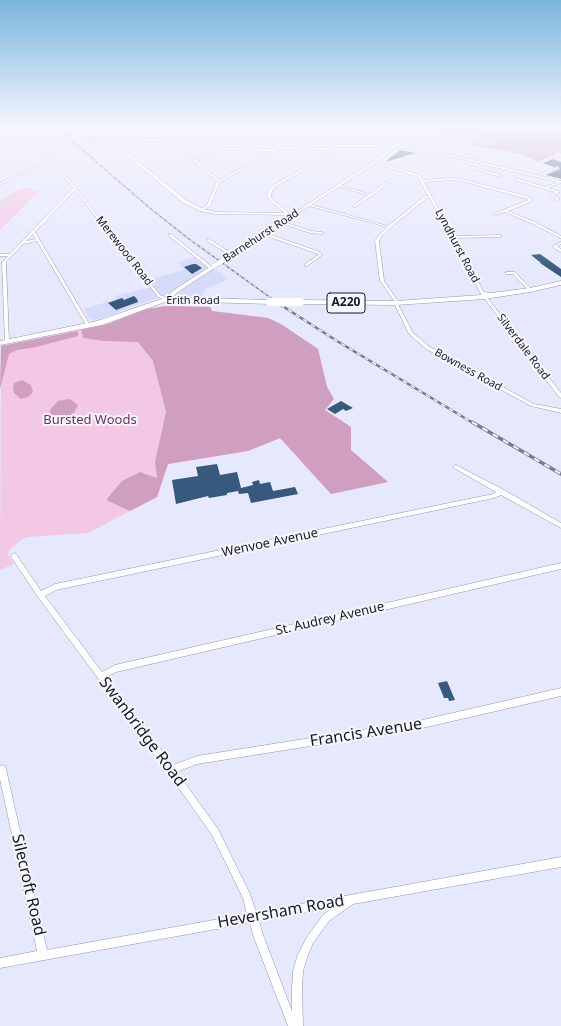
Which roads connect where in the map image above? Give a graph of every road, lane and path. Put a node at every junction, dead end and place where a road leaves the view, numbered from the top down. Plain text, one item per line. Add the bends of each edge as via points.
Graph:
1 (16, 176) edge
2 (65, 176) edge
3 (153, 176) edge
4 (213, 176) edge
5 (228, 176) edge
6 (292, 176) edge
7 (354, 176) edge
8 (419, 176) edge
9 (538, 176) edge
10 (515, 179) dead end
11 (219, 181) junction
12 (423, 181) junction
13 (561, 182) edge
14 (0, 184) edge
15 (386, 184) dead end
16 (338, 186) junction
17 (75, 188) junction
18 (546, 188) junction
19 (81, 195) junction
20 (371, 195) junction
21 (430, 196) junction
22 (65, 198) junction
23 (556, 200) dead end
24 (308, 205) junction
25 (355, 206) dead end
26 (202, 210) junction
27 (505, 211) junction
28 (287, 213) junction
29 (295, 214) junction
30 (495, 214) dead end
31 (282, 222) junction
32 (389, 228) junction
33 (32, 233) junction
34 (322, 233) dead end
35 (265, 234) junction
36 (170, 235) dead end
37 (500, 236) dead end
38 (452, 237) junction
39 (561, 237) edge
40 (38, 240) junction
41 (208, 240) dead end
42 (22, 243) junction
43 (561, 243) edge
44 (561, 251) edge
45 (0, 255) edge
46 (10, 255) junction
47 (230, 256) junction
48 (306, 265) dead end
49 (212, 267) junction
50 (507, 274) dead end
51 (561, 283) edge
52 (0, 288) edge
53 (5, 288) junction
54 (530, 290) junction
55 (485, 295) junction
56 (167, 299) junction
57 (396, 302) junction
58 (6, 322) junction
59 (0, 323) edge
60 (88, 325) junction
61 (4, 342) edge
62 (561, 396) edge
63 (561, 411) edge
64 (456, 467) dead end
65 (502, 492) junction
66 (561, 526) edge
67 (14, 556) dead end
68 (561, 566) edge
69 (40, 595) junction
70 (101, 676) junction
71 (561, 692) edge
72 (2, 769) dead end
73 (171, 770) junction
74 (561, 862) edge
75 (353, 899) junction
76 (254, 918) junction
77 (43, 955) junction
78 (0, 963) edge
79 (293, 1026) edge
80 (298, 1026) edge

1 - 14 street
2 - 17 street, Merewood Road
3 - 26 street via 184,201
4 - 11 street
5 - 11 street
6 - 28 street via 271,188 269,196
7 - 16 street, Barnehurst Road
8 - 12 street
9 - 13 street
10 - 18 street
11 - 26 street via 208,206
12 - 21 street, Lyndhurst Road
12 - 27 street via 461,180 530,199
13 - 18 street
15 - 20 street
16 - 20 street
16 - 24 street, Barnehurst Road
17 - 19 street, Merewood Road
17 - 22 street
18 - 23 street via 558,192 551,195 558,199
19 - 22 street
19 - 56 street, Merewood Road via 159,296
20 - 25 street
21 - 32 street, Bowness Road via 426,196
21 - 38 street, Lyndhurst Road
22 - 33 street
24 - 29 street, Barnehurst Road
24 - 32 street
26 - 28 street via 216,213
27 - 30 street
27 - 39 street
28 - 29 street
29 - 31 street, Barnehurst Road
31 - 34 street
31 - 35 street, Barnehurst Road
32 - 57 street, Bowness Road via 377,241 382,281
33 - 40 street
33 - 42 street
35 - 47 street, Barnehurst Road
35 - 48 street via 319,253 320,255
36 - 49 street
37 - 38 street
38 - 55 street, Lyndhurst Road
40 - 42 street
40 - 60 street
41 - 47 street
42 - 46 street
43 - 44 street via 555,246
45 - 46 street
46 - 53 street via 4,262
47 - 49 street, Barnehurst Road, bridge
49 - 56 street, Barnehurst Road
50 - 54 street via 514,273
51 - 54 main road, Erith Road / A220
52 - 53 street
53 - 58 street
54 - 55 main road, Erith Road / A220
55 - 57 main road, Erith Road / A220
55 - 62 street, Silverdale Road
56 - 57 main road, Erith Road / A220, bridge
56 - 60 main road, Erith Road / A220
57 - 63 street, Bowness Road via 411,334 428,348 533,406
58 - 59 street
58 - 61 street
60 - 61 main road, Erith Road / A220
64 - 65 street
65 - 66 street
65 - 69 street, Wenvoe Avenue via 494,496 55,587
67 - 69 street, Swanbridge Road
68 - 70 street, St. Audrey Avenue via 115,669
69 - 70 street, Swanbridge Road
70 - 73 street, Swanbridge Road
71 - 73 street, Francis Avenue via 418,725 197,760
72 - 77 street, Silecroft Road
73 - 76 street, Swanbridge Road via 215,832 247,896
74 - 75 street, Heversham Road
75 - 76 street, Heversham Road
75 - 80 street via 326,918 303,954 296,988
76 - 77 street, Heversham Road
76 - 79 street, Swanbridge Road
77 - 78 street, Heversham Road

